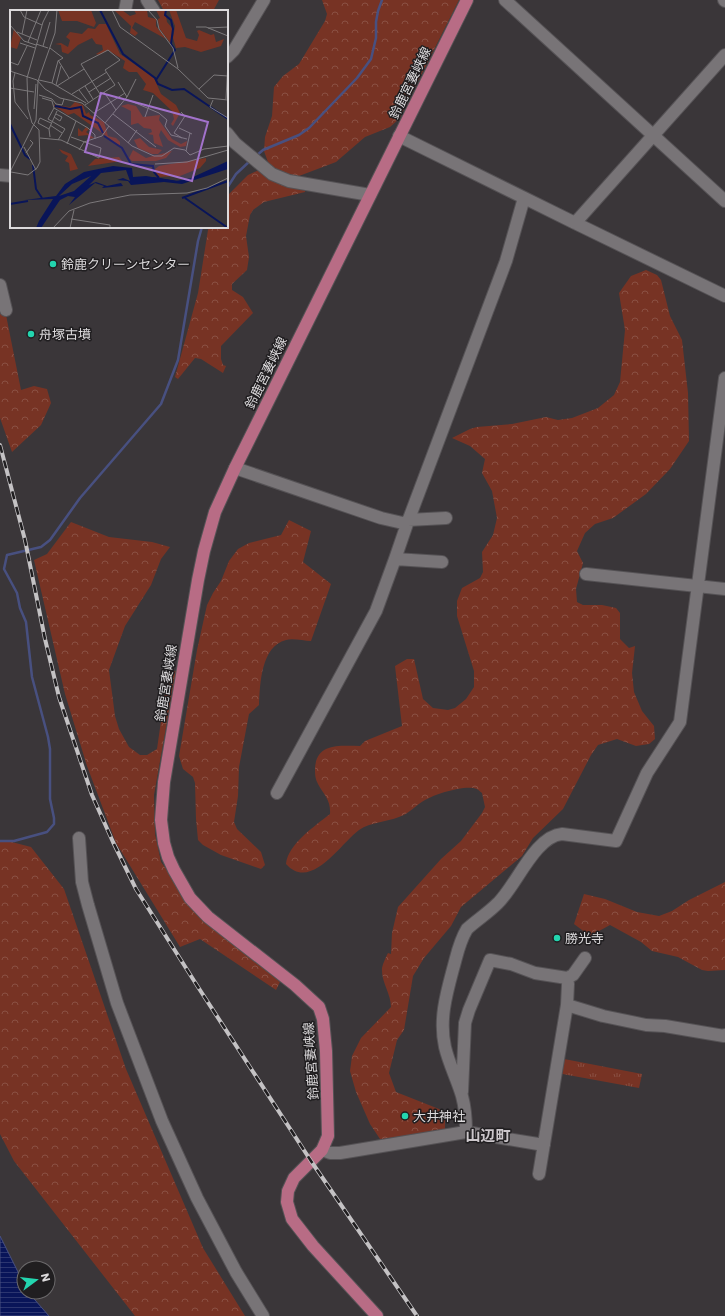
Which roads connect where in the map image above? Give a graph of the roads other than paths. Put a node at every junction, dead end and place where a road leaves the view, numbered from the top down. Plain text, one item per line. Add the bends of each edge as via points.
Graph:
1 (127, 0) edge
2 (147, 0) edge
3 (264, 0) edge
4 (467, 0) edge
5 (505, 0) edge
6 (125, 10) edge
7 (153, 10) edge
8 (725, 55) edge
9 (228, 56) edge
10 (228, 134) edge
11 (399, 136) junction
12 (654, 136) junction
13 (0, 175) edge
14 (10, 176) edge
15 (370, 195) junction
16 (524, 198) junction
17 (725, 201) edge
18 (574, 223) junction
19 (0, 285) edge
20 (725, 296) edge
21 (6, 310) dead end
22 (725, 378) edge
23 (235, 468) junction
24 (446, 518) dead end
25 (408, 522) junction
26 (395, 559) junction
27 (442, 562) dead end
28 (586, 574) dead end
29 (697, 586) junction
30 (725, 589) edge
31 (277, 793) dead end
32 (79, 838) dead end
33 (585, 958) dead end
34 (567, 978) junction
35 (567, 1005) junction
36 (725, 1035) edge
37 (462, 1096) junction
38 (466, 1132) junction
39 (544, 1145) junction
40 (322, 1150) junction
41 (539, 1174) dead end
42 (263, 1316) edge
43 (377, 1316) edge

1 - 6 street
2 - 7 street
3 - 9 street
4 - 11 main road, 鈴鹿宮妻峡線
5 - 12 street
8 - 12 street
10 - 15 street via 272,174 289,181
11 - 15 main road, 鈴鹿宮妻峡線
11 - 16 street
12 - 17 street
12 - 18 street
13 - 14 street
15 - 23 main road, 鈴鹿宮妻峡線
16 - 18 street
16 - 25 street via 506,261
18 - 20 street
19 - 21 street
22 - 29 street
23 - 25 street via 381,518
23 - 40 main road, 鈴鹿宮妻峡線 via 215,512 198,580 164,782 162,832 174,870 199,909 320,1007 326,1052 328,1112 328,1136
24 - 25 street
25 - 26 street
26 - 27 street
26 - 31 street via 376,611
28 - 29 street
29 - 30 street
29 - 37 street via 680,722 647,773 616,841 554,835 532,856 509,891 463,935 444,1009 443,1028 450,1066
32 - 42 street via 82,882 88,905 118,1003 162,1121 197,1198 236,1272
33 - 34 street via 574,975
34 - 35 street
34 - 37 street via 535,973 490,960 468,1010 465,1023
35 - 36 street via 646,1025
35 - 39 street
37 - 38 street
38 - 39 street
38 - 40 street via 340,1154
39 - 41 street
40 - 43 main road, 鈴鹿宮妻峡線 via 294,1178 288,1191 288,1208 292,1219 313,1246

